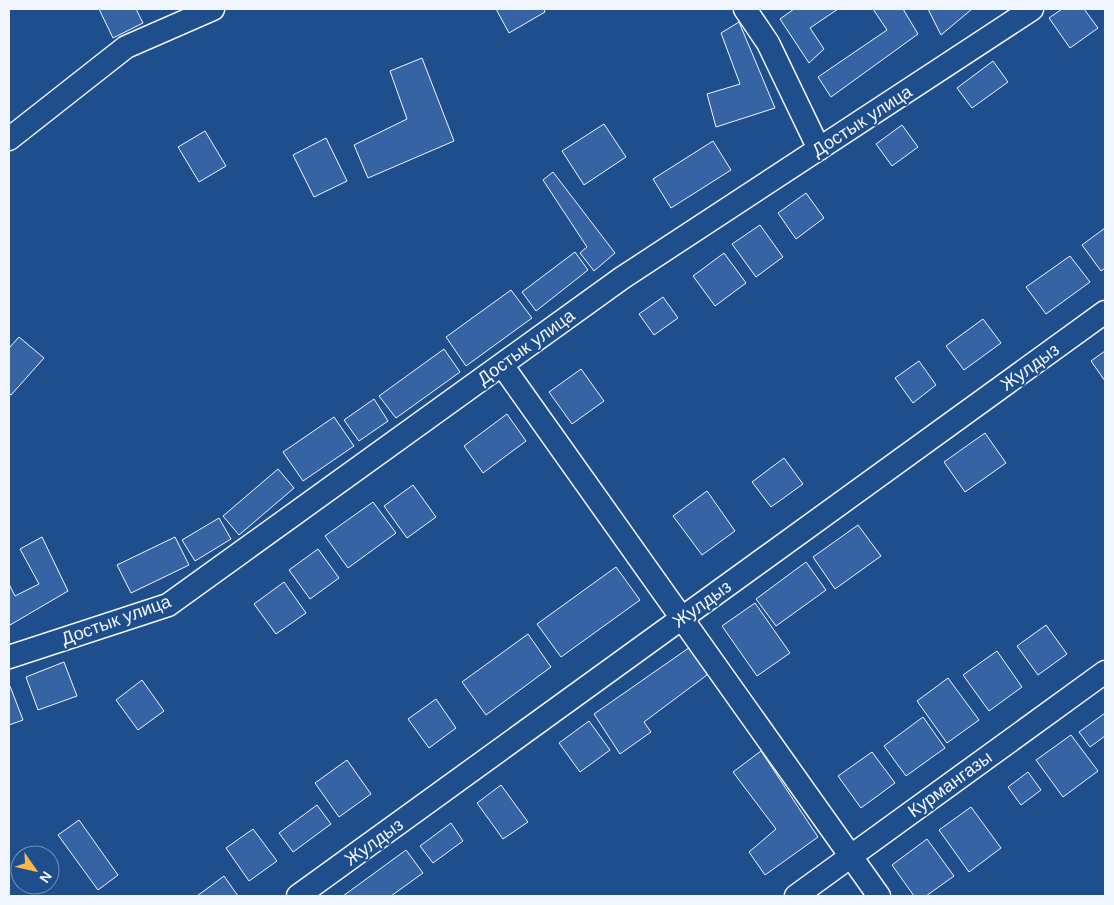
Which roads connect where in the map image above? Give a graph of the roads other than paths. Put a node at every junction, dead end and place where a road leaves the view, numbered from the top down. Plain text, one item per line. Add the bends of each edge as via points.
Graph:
1 (213, 9) edge
2 (746, 9) edge
3 (1032, 9) edge
4 (9, 139) edge
5 (819, 149) junction
6 (1105, 312) edge
7 (502, 365) junction
8 (682, 619) junction
9 (10, 653) edge
10 (1105, 672) edge
11 (851, 856) junction
12 (298, 896) edge
13 (796, 896) edge
14 (879, 896) edge

1 - 4 street via 126,47
2 - 5 street via 768,43
3 - 5 street, Достык улица
5 - 7 street, Достык улица via 622,278
6 - 8 street, Жулдыз
7 - 8 street
7 - 9 street, Достык улица via 168,605
8 - 11 street
8 - 12 street, Жулдыз
10 - 11 street, Курмангазы
11 - 13 street, Курмангазы
11 - 14 street

